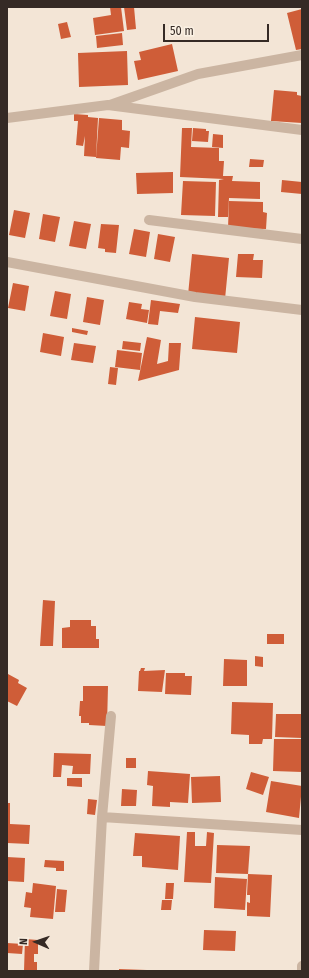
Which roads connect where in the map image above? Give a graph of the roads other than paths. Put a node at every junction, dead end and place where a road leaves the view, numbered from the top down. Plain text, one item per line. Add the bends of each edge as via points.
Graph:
1 (302, 55) edge
2 (108, 105) junction
3 (7, 118) edge
4 (302, 130) edge
5 (149, 220) dead end
6 (302, 239) edge
7 (7, 262) edge
8 (302, 310) edge
9 (111, 716) dead end
10 (102, 817) junction
11 (302, 830) edge
12 (302, 966) edge
13 (94, 971) edge
14 (302, 971) edge

1 - 2 street via 198,74
2 - 3 street
2 - 4 street
5 - 6 street
7 - 8 street via 194,297
9 - 10 street
10 - 11 street
10 - 13 street
12 - 14 street

